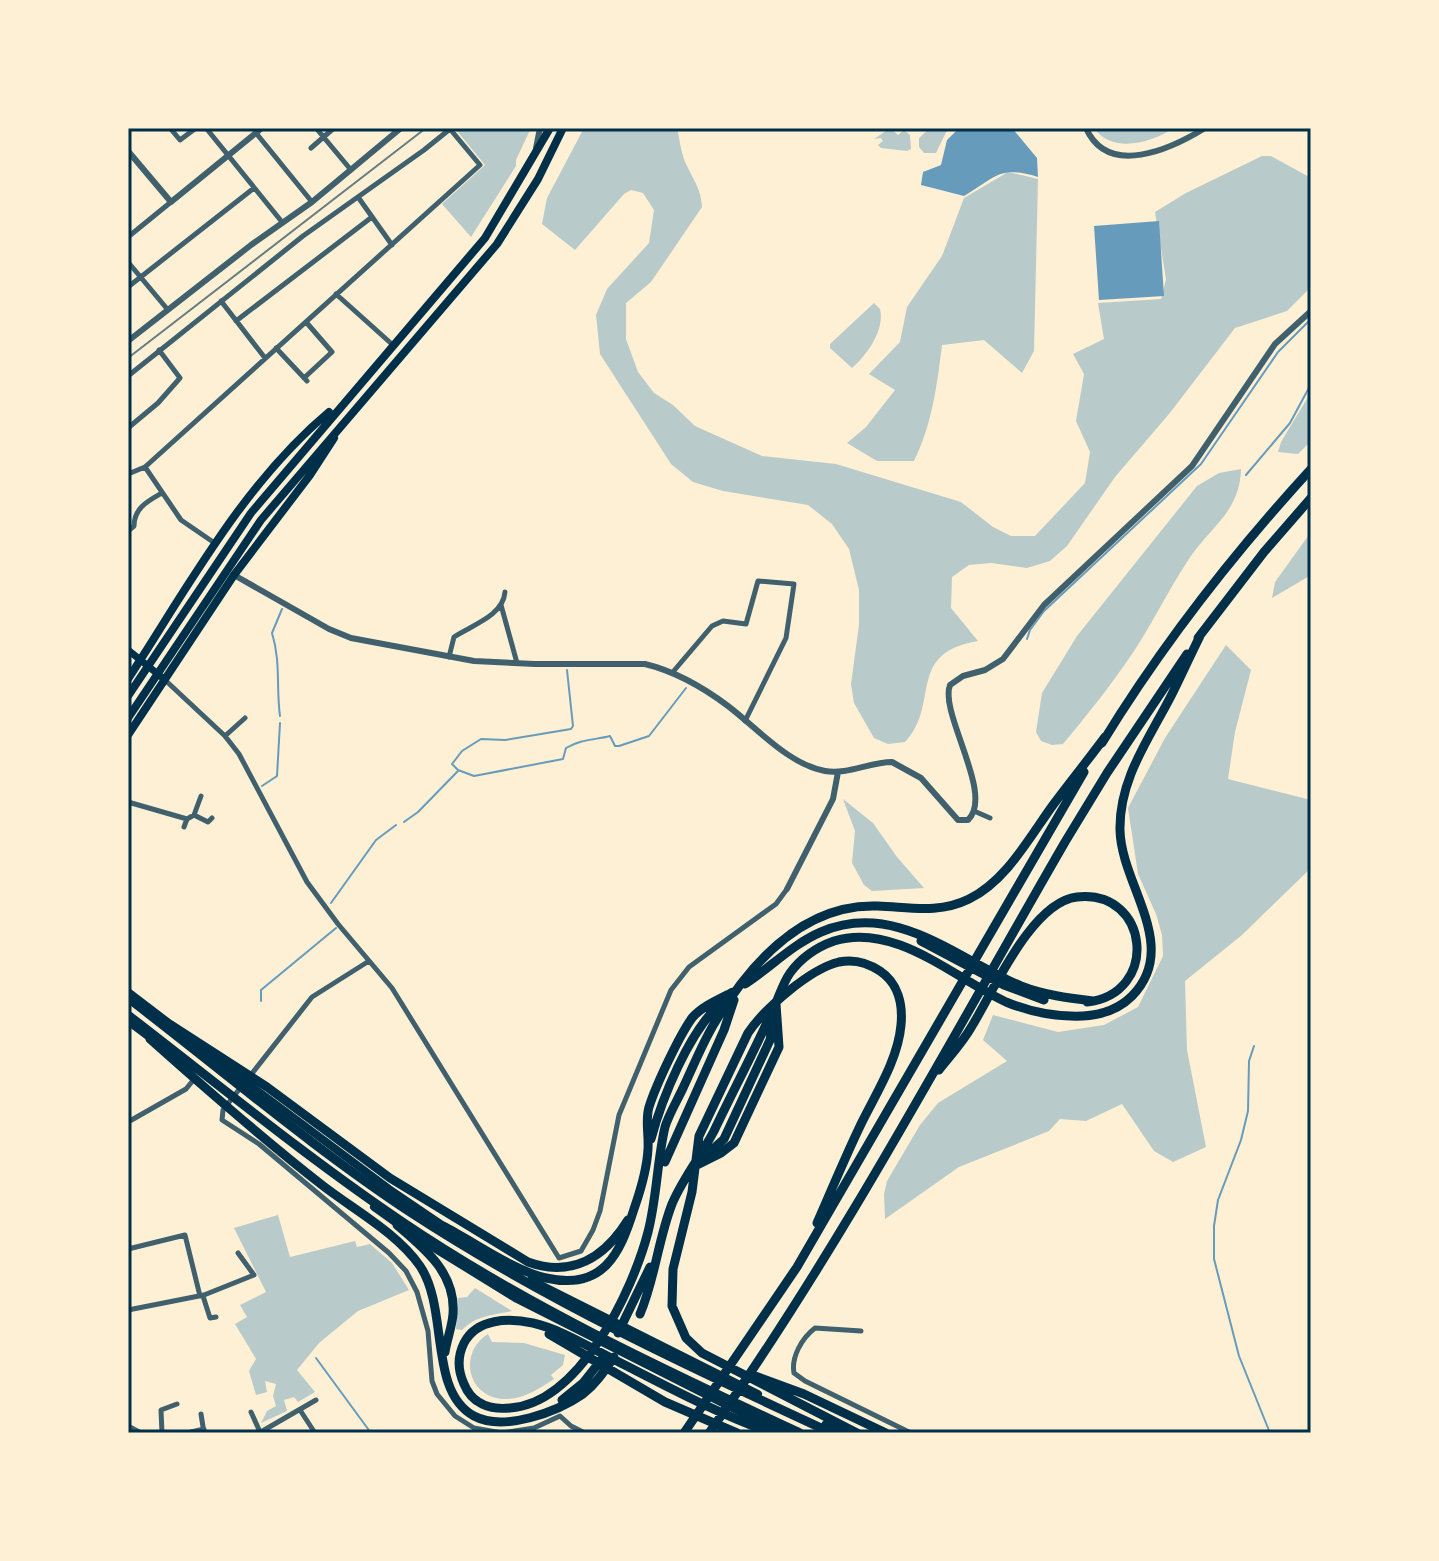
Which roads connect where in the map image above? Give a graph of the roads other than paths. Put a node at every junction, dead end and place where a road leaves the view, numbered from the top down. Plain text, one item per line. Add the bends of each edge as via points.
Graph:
1 (170, 128) edge
2 (196, 128) edge
3 (206, 128) edge
4 (316, 128) edge
5 (334, 128) edge
6 (401, 128) edge
7 (450, 128) edge
8 (540, 128) edge
9 (550, 128) edge
10 (563, 128) edge
11 (1086, 128) edge
12 (1205, 128) edge
13 (259, 130) edge
14 (323, 137) junction
15 (311, 148) dead end
16 (128, 151) edge
17 (535, 155) junction
18 (228, 156) junction
19 (351, 170) junction
20 (254, 188) junction
21 (358, 197) junction
22 (171, 202) junction
23 (312, 202) junction
24 (372, 217) junction
25 (282, 222) junction
26 (128, 237) edge
27 (392, 245) junction
28 (128, 262) edge
29 (141, 278) junction
30 (128, 287) edge
31 (336, 294) junction
32 (221, 301) junction
33 (168, 310) junction
34 (1311, 311) edge
35 (236, 321) junction
36 (306, 322) junction
37 (128, 341) edge
38 (394, 346) junction
39 (276, 348) junction
40 (159, 350) junction
41 (265, 358) junction
42 (128, 376) edge
43 (348, 396) junction
44 (350, 414) junction
45 (128, 428) edge
46 (145, 467) junction
47 (1311, 469) edge
48 (128, 474) edge
49 (162, 493) junction
50 (1311, 498) edge
51 (128, 531) edge
52 (216, 544) junction
53 (201, 566) junction
54 (234, 575) junction
55 (505, 592) dead end
56 (501, 605) junction
57 (1200, 636) junction
58 (128, 650) edge
59 (448, 658) junction
60 (141, 659) junction
61 (517, 664) junction
62 (672, 673) junction
63 (128, 679) edge
64 (164, 679) junction
65 (128, 696) edge
66 (128, 718) edge
67 (245, 718) dead end
68 (745, 721) junction
69 (128, 735) edge
70 (225, 736) junction
71 (1105, 737) junction
72 (838, 772) junction
73 (201, 796) dead end
74 (128, 802) edge
75 (974, 811) junction
76 (194, 815) junction
77 (212, 818) dead end
78 (990, 818) dead end
79 (187, 819) junction
80 (184, 827) dead end
81 (787, 889) joint
82 (369, 961) junction
83 (738, 989) junction
84 (128, 996) edge
85 (776, 1004) junction
86 (128, 1019) edge
87 (198, 1073) junction
88 (246, 1081) junction
89 (232, 1099) junction
90 (917, 1099) junction
91 (128, 1122) edge
92 (661, 1124) junction
93 (652, 1148) junction
94 (693, 1167) junction
95 (659, 1178) junction
96 (634, 1211) junction
97 (395, 1223) junction
98 (443, 1226) junction
99 (662, 1238) junction
100 (128, 1249) edge
101 (238, 1253) dead end
102 (797, 1267) junction
103 (202, 1296) junction
104 (128, 1310) edge
105 (640, 1314) dead end
106 (216, 1317) dead end
107 (634, 1330) junction
108 (861, 1331) dead end
109 (578, 1340) junction
110 (617, 1362) junction
111 (445, 1375) junction
112 (762, 1387) junction
113 (316, 1400) dead end
114 (177, 1404) dead end
115 (300, 1410) junction
116 (545, 1411) junction
117 (251, 1412) dead end
118 (201, 1414) dead end
119 (743, 1418) junction
120 (128, 1426) edge
121 (204, 1431) edge
122 (191, 1432) edge
123 (129, 1433) edge
124 (141, 1433) edge
125 (162, 1433) edge
126 (260, 1433) edge
127 (315, 1433) edge
128 (585, 1433) edge
129 (684, 1433) edge
130 (709, 1433) edge
131 (737, 1433) edge
132 (772, 1433) edge
133 (782, 1433) edge
134 (800, 1433) edge
135 (832, 1433) edge
136 (842, 1433) edge
137 (857, 1433) edge
138 (886, 1433) edge
139 (911, 1433) edge

1 - 2 street via 180,140
3 - 18 street
4 - 14 street
5 - 14 street
6 - 19 street
7 - 21 street
7 - 27 street via 480,165
8 - 17 street
9 - 17 highway
10 - 44 highway via 497,244
11 - 12 street via 1101,149 1123,155 1159,151
13 - 18 street
13 - 23 street
14 - 15 street
14 - 19 street
16 - 22 street
17 - 38 highway via 485,238
18 - 20 street
18 - 22 street
19 - 23 street
20 - 25 street
20 - 29 street
21 - 24 street
21 - 32 street
22 - 26 street
23 - 25 street
24 - 27 street
24 - 35 street
25 - 33 street
27 - 31 street
28 - 29 street
29 - 30 street
29 - 33 street
31 - 36 street
31 - 38 street
32 - 35 street
32 - 40 street
33 - 37 street
34 - 75 street via 1275,344 1192,466 1044,605 1003,659 950,685 947,698 970,771
35 - 41 street
36 - 39 street
36 - 39 street via 332,352 305,380
38 - 43 highway
39 - 41 street
40 - 42 street
40 - 45 street via 180,378
41 - 46 street
43 - 52 highway via 287,452
43 - 65 highway via 251,513
44 - 54 highway
44 - 66 highway via 261,520
46 - 48 street
46 - 49 street
47 - 71 highway via 1194,610
49 - 51 street via 139,509
49 - 52 street via 188,527
50 - 57 highway
52 - 53 highway
53 - 54 highway via 217,564
53 - 60 highway
54 - 59 street via 339,634
54 - 64 highway
55 - 56 street
56 - 59 street via 454,637
56 - 61 street
57 - 85 highway via 1140,751 1122,802 1121,849 1151,939 1148,970 1133,995 1095,1015 1037,1012 903,947 851,937 824,945 798,964
57 - 90 highway via 1107,773
58 - 60 main road
59 - 61 street
60 - 63 highway
60 - 64 main road
61 - 62 street via 645,664
62 - 68 street
62 - 68 street via 712,626 723,621 746,624 758,581 794,583 786,638
64 - 69 highway
64 - 70 street
67 - 70 street
68 - 72 street via 808,764
70 - 82 street via 307,882
71 - 83 highway via 1019,852 980,893 939,908 864,906 829,914 765,953
71 - 102 highway
72 - 75 street via 892,762 921,778 958,820 968,820
72 - 81 street via 833,799
73 - 76 street
74 - 79 street
75 - 78 street
76 - 77 street via 208,822
76 - 79 street
79 - 80 street
81 - 82 street via 776,904 689,967 671,990 619,1115 597,1221 587,1244 569,1257 559,1258 392,988
82 - 88 street via 312,997
83 - 90 highway via 807,939 833,928 865,924 917,933 1006,979 1041,993 1093,1001 1116,992 1136,964 1137,939 1129,919 1106,900 1076,897 1052,908 1031,930 1006,969 987,1002 970,1030
83 - 92 highway
83 - 93 highway via 691,1019 649,1106
83 - 95 highway
84 - 88 highway
84 - 96 highway via 267,1087 390,1178 536,1265 569,1267 591,1261 615,1240
84 - 135 highway via 356,1173 474,1252 631,1337
85 - 94 highway via 748,1033 703,1125
85 - 94 highway via 779,1047 734,1143
85 - 102 highway via 813,973 843,961 870,965 887,976 901,1006 893,1057
86 - 87 highway
86 - 111 highway via 415,1259 435,1303
86 - 134 highway via 349,1185 467,1263
87 - 89 highway
87 - 91 street via 186,1089
88 - 89 street
88 - 98 highway
89 - 97 highway
89 - 128 street via 222,1120 259,1144 406,1271 428,1331 432,1381 455,1416 474,1428 502,1433 534,1428 560,1416
90 - 130 highway via 819,1269
92 - 93 highway
92 - 95 highway
93 - 95 highway
93 - 96 highway
94 - 99 highway
94 - 112 highway via 673,1269 672,1306 686,1338
95 - 109 highway via 629,1286 592,1351 563,1382 515,1408 491,1408 468,1392 460,1371 467,1337 484,1324 508,1320
96 - 98 highway via 610,1262 586,1277 565,1281 529,1273
97 - 109 highway
97 - 111 highway via 433,1258 451,1288
98 - 107 highway via 528,1278
99 - 105 highway
99 - 116 highway via 609,1348 583,1383
100 - 103 street via 185,1235
101 - 103 street via 254,1275
102 - 129 highway
103 - 104 street
103 - 106 street via 210,1318
107 - 112 highway via 701,1366
107 - 116 highway via 591,1387
108 - 139 street via 815,1328 793,1359 794,1373
109 - 110 highway
109 - 110 highway
110 - 119 highway
110 - 131 highway via 678,1408
111 - 116 highway via 464,1408 487,1421 517,1421
112 - 136 highway
112 - 137 highway
112 - 138 highway via 815,1398
113 - 115 street
114 - 125 street via 161,1410
115 - 126 street
115 - 127 street
117 - 126 street
118 - 121 street
119 - 132 highway
119 - 133 highway
120 - 123 street
120 - 124 street
121 - 122 street

